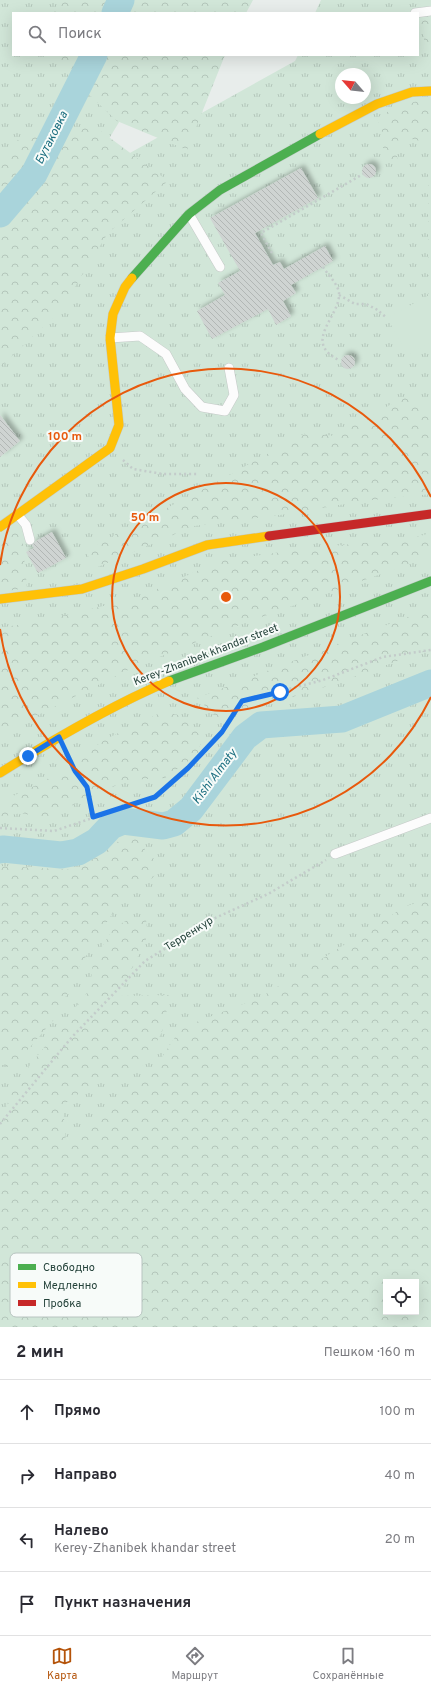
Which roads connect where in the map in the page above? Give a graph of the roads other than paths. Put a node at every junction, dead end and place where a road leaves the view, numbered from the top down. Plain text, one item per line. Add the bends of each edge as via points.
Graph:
1 (431, 11) edge
2 (419, 12) edge
3 (431, 91) edge
4 (189, 214) junction
5 (220, 268) dead end
6 (110, 338) junction
7 (229, 368) dead end
8 (18, 514) junction
9 (431, 514) edge
10 (0, 527) edge
11 (30, 540) dead end
12 (431, 581) edge
13 (0, 599) edge
14 (0, 773) edge
15 (431, 818) edge
16 (335, 854) road end

1 - 2 lane
3 - 4 street via 412,92 377,104 220,190
4 - 5 lane
4 - 6 street via 125,287 113,314
6 - 7 lane via 140,336 166,354 184,389 202,407 225,411 234,395
6 - 8 street via 119,425 110,448
8 - 10 street
8 - 11 lane via 26,524
9 - 13 street via 207,545 82,589
12 - 14 street, Kerey-Zhanibek khandar street via 263,647 190,672 134,696
15 - 16 lane

